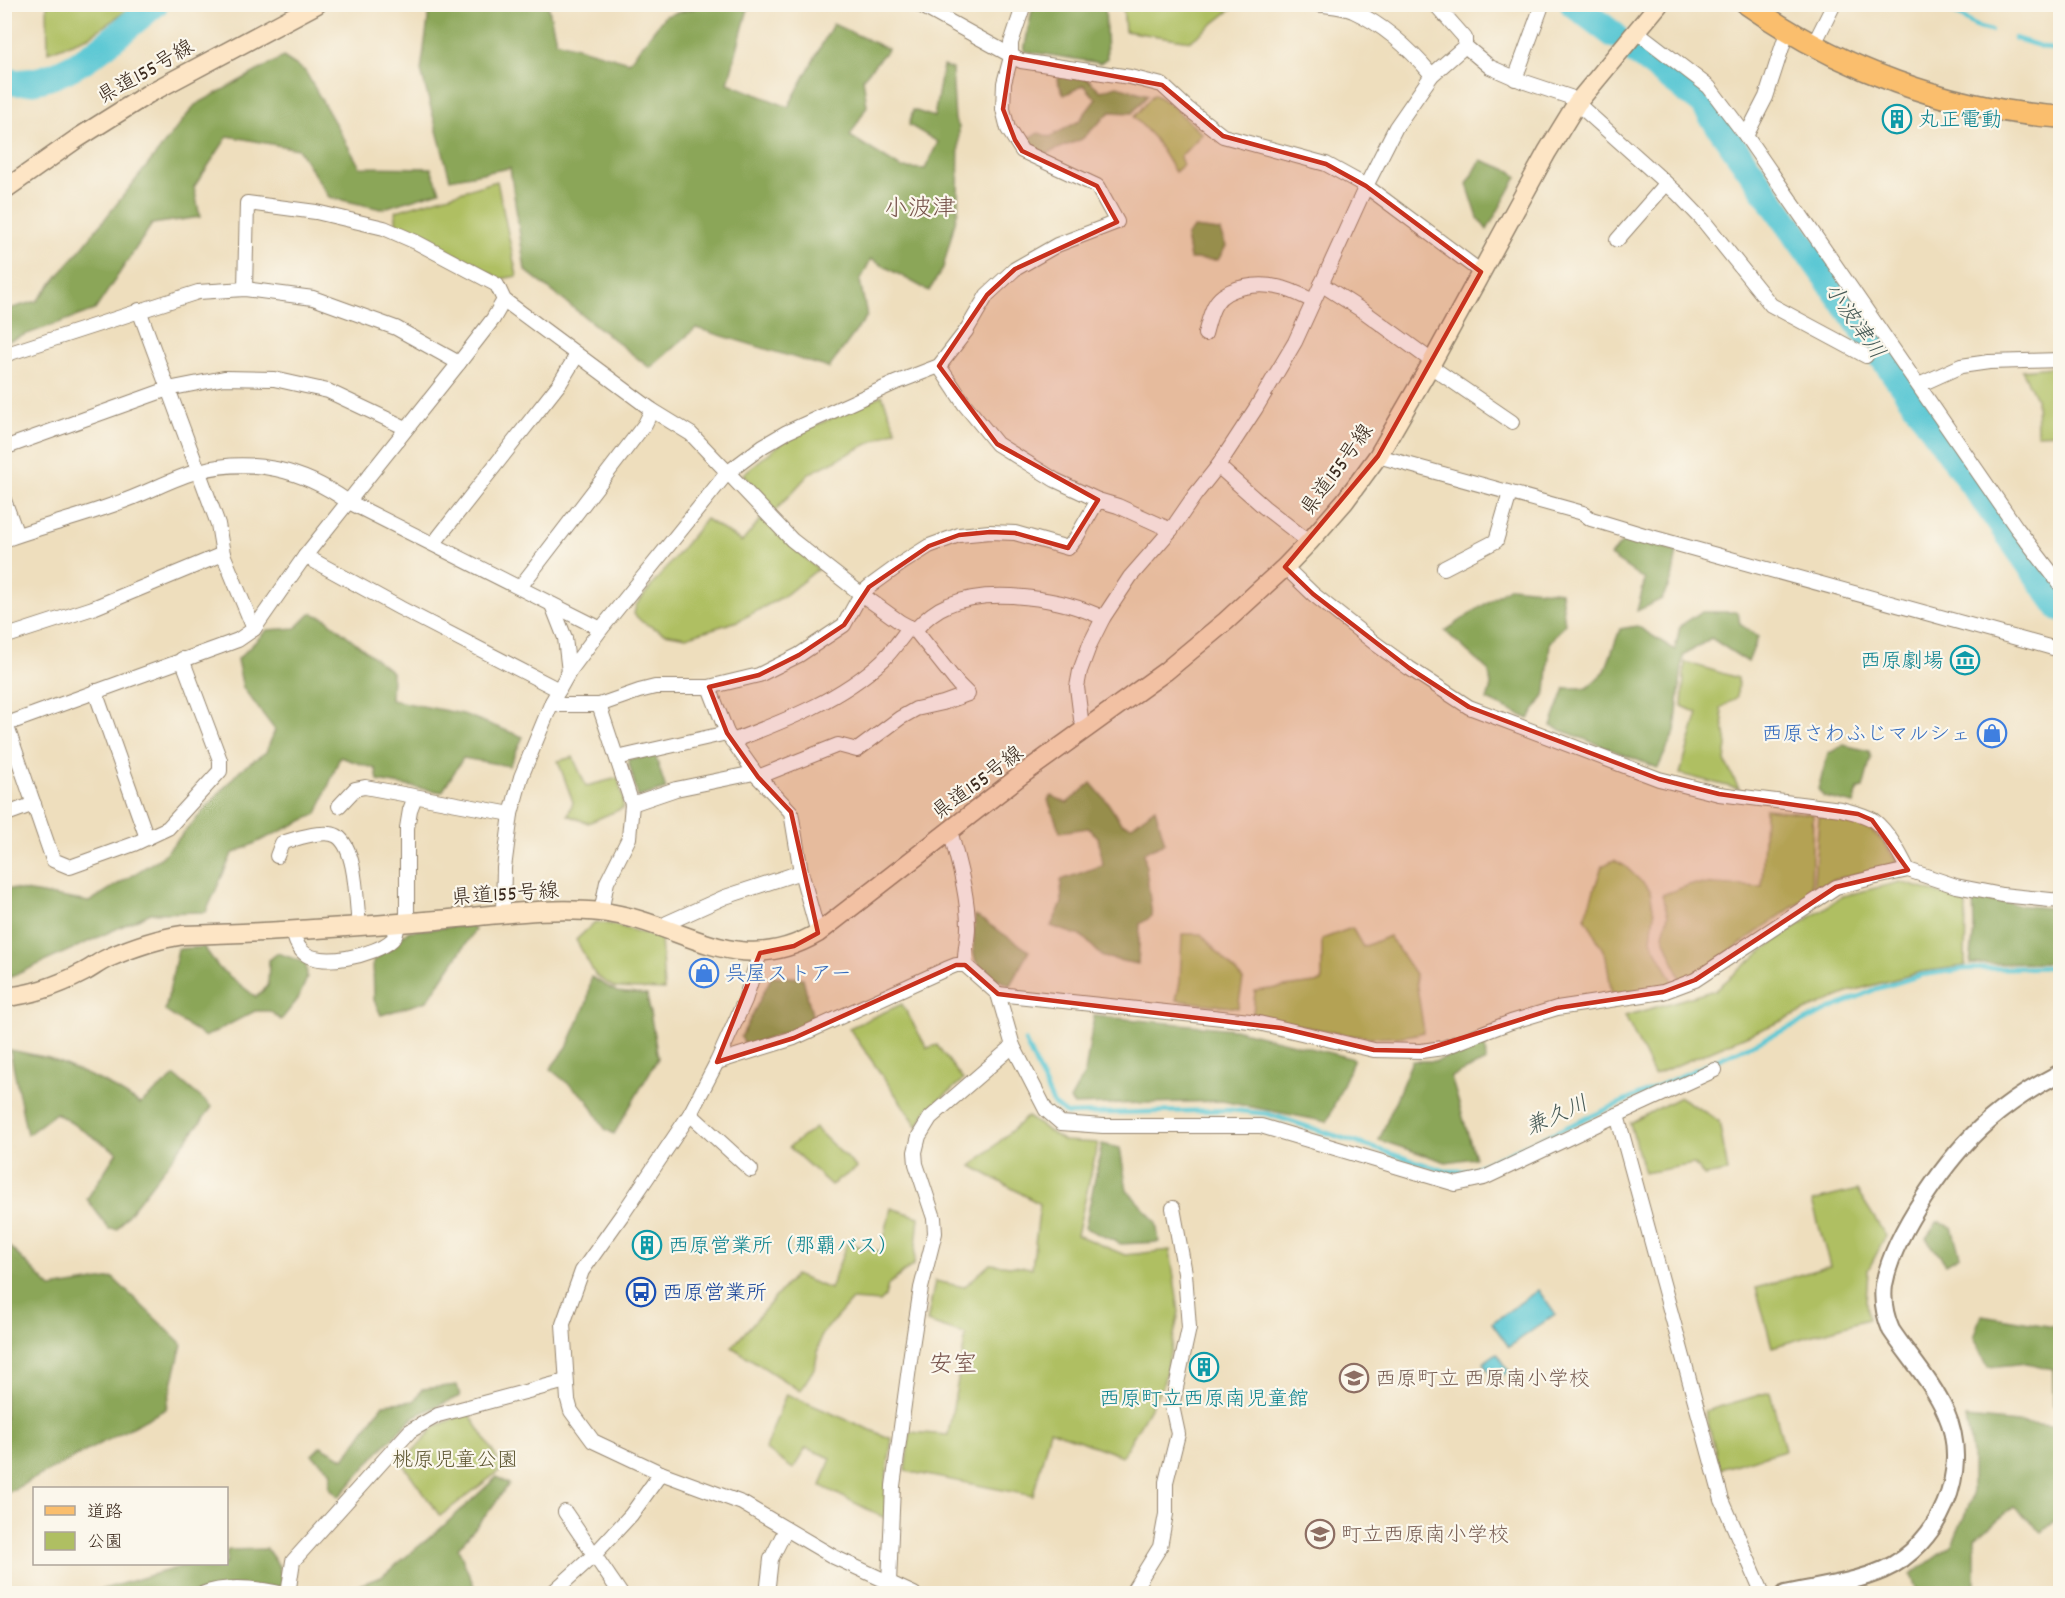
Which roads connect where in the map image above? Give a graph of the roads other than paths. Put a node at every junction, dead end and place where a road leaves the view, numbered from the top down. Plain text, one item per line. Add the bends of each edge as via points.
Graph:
1 (317, 4) edge
2 (918, 4) edge
3 (1024, 4) edge
4 (1317, 4) edge
5 (1435, 4) edge
6 (1659, 4) edge
7 (1834, 4) edge
8 (1752, 6) edge
9 (1541, 8) dead end
10 (1636, 31) junction
11 (1787, 32) junction
12 (1465, 46) junction
13 (1814, 46) junction
14 (1011, 57) junction
15 (1432, 75) junction
16 (1515, 78) junction
17 (1577, 103) junction
18 (2061, 117) edge
19 (1746, 136) junction
20 (1666, 184) junction
21 (1366, 186) junction
22 (4, 190) edge
23 (1617, 240) dead end
24 (1481, 272) junction
25 (1321, 284) junction
26 (245, 289) junction
27 (504, 300) junction
28 (1313, 301) junction
29 (140, 310) junction
30 (1205, 334) dead end
31 (4, 355) edge
32 (577, 356) junction
33 (1866, 356) dead end
34 (2061, 360) edge
35 (459, 363) junction
36 (1431, 363) junction
37 (939, 366) junction
38 (1919, 385) junction
39 (168, 389) junction
40 (652, 410) junction
41 (1512, 422) dead end
42 (406, 428) junction
43 (4, 448) edge
44 (1378, 456) junction
45 (1218, 466) junction
46 (198, 471) junction
47 (727, 473) junction
48 (1510, 493) junction
49 (4, 500) edge
50 (1098, 500) junction
51 (347, 501) junction
52 (1171, 530) junction
53 (11, 538) edge
54 (1309, 542) junction
55 (434, 543) junction
56 (223, 554) junction
57 (305, 556) junction
58 (1285, 567) junction
59 (1444, 568) dead end
60 (2061, 584) edge
61 (520, 587) junction
62 (861, 594) junction
63 (552, 605) junction
64 (1103, 618) junction
65 (254, 629) junction
66 (602, 629) junction
67 (912, 629) junction
68 (4, 637) edge
69 (2061, 650) edge
70 (182, 659) junction
71 (569, 672) junction
72 (709, 687) junction
73 (95, 691) junction
74 (556, 696) junction
75 (599, 705) junction
76 (5, 723) edge
77 (1085, 729) junction
78 (730, 737) junction
79 (617, 758) junction
80 (756, 775) junction
81 (415, 797) junction
82 (34, 804) junction
83 (632, 804) junction
84 (339, 806) dead end
85 (511, 814) junction
86 (4, 815) edge
87 (950, 830) junction
88 (147, 838) junction
89 (277, 856) dead end
90 (1908, 870) junction
91 (801, 872) junction
92 (2061, 901) edge
93 (601, 912) junction
94 (503, 913) junction
95 (402, 922) junction
96 (358, 925) junction
97 (293, 929) junction
98 (662, 929) junction
99 (818, 933) junction
100 (760, 953) junction
101 (965, 965) junction
102 (998, 994) junction
103 (4, 997) edge
104 (1012, 1046) junction
105 (717, 1062) junction
106 (1715, 1070) dead end
107 (2061, 1073) edge
108 (690, 1114) junction
109 (1617, 1115) junction
110 (751, 1170) dead end
111 (1173, 1208) dead end
112 (566, 1381) junction
113 (661, 1473) junction
114 (565, 1512) dead end
115 (786, 1529) junction
116 (594, 1556) junction
117 (889, 1583) junction
118 (202, 1593) edge
119 (286, 1593) edge
120 (551, 1593) edge
121 (621, 1593) edge
122 (767, 1593) edge
123 (914, 1593) edge
124 (1131, 1593) edge
125 (1763, 1593) edge
126 (1785, 1593) edge

1 - 22 main road, 県道155号線 via 148,94
2 - 14 street
3 - 14 street via 1011,42
4 - 15 street via 1352,10 1380,27 1414,54
5 - 12 street via 1465,38
6 - 10 main road, 県道155号線
7 - 13 street
8 - 11 main road
9 - 16 street
10 - 17 main road, 県道155号線
10 - 19 street via 1709,87
11 - 13 main road
11 - 19 street via 1766,97
12 - 15 street
12 - 16 street via 1490,67
13 - 18 main road via 1906,85 1957,100 2022,114
14 - 21 street via 1020,62 1130,76 1162,85 1223,136 1326,164
14 - 37 street via 1003,109 1014,140 1022,151 1097,186 1117,222 1057,245 1014,269 987,295
15 - 21 street via 1396,127
16 - 17 street
17 - 20 street
17 - 24 main road, 県道155号線
19 - 38 street
20 - 23 street
20 - 33 street via 1702,219 1771,305
21 - 24 street
21 - 25 street
24 - 36 main road, 県道155号線
25 - 28 street
25 - 36 street
26 - 27 street via 247,203 316,212 384,228 497,285
26 - 29 street via 198,292
26 - 35 street via 313,298 396,328
27 - 32 street
27 - 35 street
28 - 30 street via 1277,286 1238,289 1216,302
28 - 45 street via 1277,374
29 - 31 street
29 - 39 street
32 - 40 street
32 - 55 street
34 - 38 street via 1961,366
35 - 42 street
36 - 41 street
36 - 44 main road, 県道155号線
37 - 47 street via 787,432
37 - 50 street via 997,444 1055,480
38 - 60 street via 2016,527
39 - 42 street via 224,378 274,379 328,392
39 - 43 street
39 - 46 street
40 - 47 street via 691,434
40 - 61 street
42 - 51 street
44 - 48 street
44 - 54 main road, 県道155号線
45 - 52 street
45 - 54 street
46 - 51 street via 235,464 274,467 329,488
46 - 53 street via 119,503
46 - 56 street via 218,524
47 - 62 street via 792,540
47 - 66 street
48 - 59 street via 1496,541
48 - 69 street via 1644,535
49 - 53 street
50 - 52 street
50 - 62 street via 1068,548 1015,533 959,535 929,546
51 - 55 street
51 - 57 street
52 - 64 street via 1130,577
54 - 58 main road, 県道155号線
55 - 61 street
56 - 65 street
56 - 68 street via 93,608
57 - 65 street
57 - 74 street
58 - 77 main road, 県道155号線 via 1166,671
58 - 90 street via 1367,637 1469,707 1659,779 1719,794 1858,814 1872,820 1895,846
61 - 63 street
62 - 67 street
62 - 72 street via 844,625 799,655 759,675
63 - 66 street
63 - 71 street via 566,638
64 - 67 street via 1064,603 1014,595 979,597 948,604
64 - 77 street via 1086,653 1077,687
65 - 70 street via 238,640
66 - 71 street
67 - 78 street via 855,682 775,725
67 - 80 street via 968,694 916,709 857,750 838,745
70 - 73 street
70 - 88 street via 220,760 220,771 168,828
71 - 74 street
72 - 75 street via 655,687
72 - 78 street
73 - 76 street
73 - 88 street
74 - 75 street via 561,705
74 - 85 street via 521,777
75 - 79 street
76 - 82 street
77 - 87 main road, 県道155号線
78 - 79 street
78 - 80 street
79 - 83 street
80 - 83 street via 676,789
80 - 91 street via 791,812
81 - 84 street via 359,787
81 - 85 street
81 - 95 street via 407,828
82 - 86 street
82 - 88 street via 53,860 70,867
83 - 93 street via 630,838 607,882
85 - 94 street
87 - 99 main road, 県道155号線
87 - 101 street via 965,896
89 - 96 street via 282,843 290,840 335,835 346,845 351,861
90 - 92 street via 1956,886
90 - 102 street via 1836,887 1695,980 1663,992 1557,1008 1443,1048 1421,1051 1374,1050 1250,1021
91 - 98 street via 725,897 667,923
91 - 99 street
93 - 94 main road, 県道155号線
93 - 98 main road, 県道155号線
94 - 95 main road, 県道155号線
95 - 96 main road, 県道155号線
95 - 97 street via 393,939 384,945 344,959 302,952
96 - 97 main road, 県道155号線
97 - 103 main road, 県道155号線 via 157,939 105,959 54,986
98 - 100 main road, 県道155号線 via 716,947
99 - 100 main road, 県道155号線 via 794,946
100 - 105 street via 745,1000
101 - 102 street
101 - 105 street via 946,969 794,1038
102 - 104 street
104 - 109 street via 1046,1110 1060,1123 1261,1126 1456,1184 1484,1178
104 - 117 street via 930,1118 915,1152 935,1233 921,1288 893,1486
105 - 108 street
106 - 109 street
107 - 126 street via 2009,1104 1963,1147 1910,1222 1887,1271 1886,1319 1940,1402 1951,1426 1955,1476 1948,1498 1920,1543 1882,1570
108 - 110 street
108 - 112 street via 582,1271 563,1324
109 - 125 street via 1722,1500
111 - 124 street via 1185,1273 1189,1328 1172,1406 1178,1434 1166,1482 1160,1547
112 - 113 street via 571,1412 593,1441
112 - 119 street via 438,1415 410,1431 293,1561
113 - 115 street via 742,1503
113 - 116 street via 631,1515
114 - 116 street
115 - 117 street
115 - 122 street via 771,1559
116 - 120 street
116 - 121 street
117 - 123 street
118 - 119 street via 225,1588

